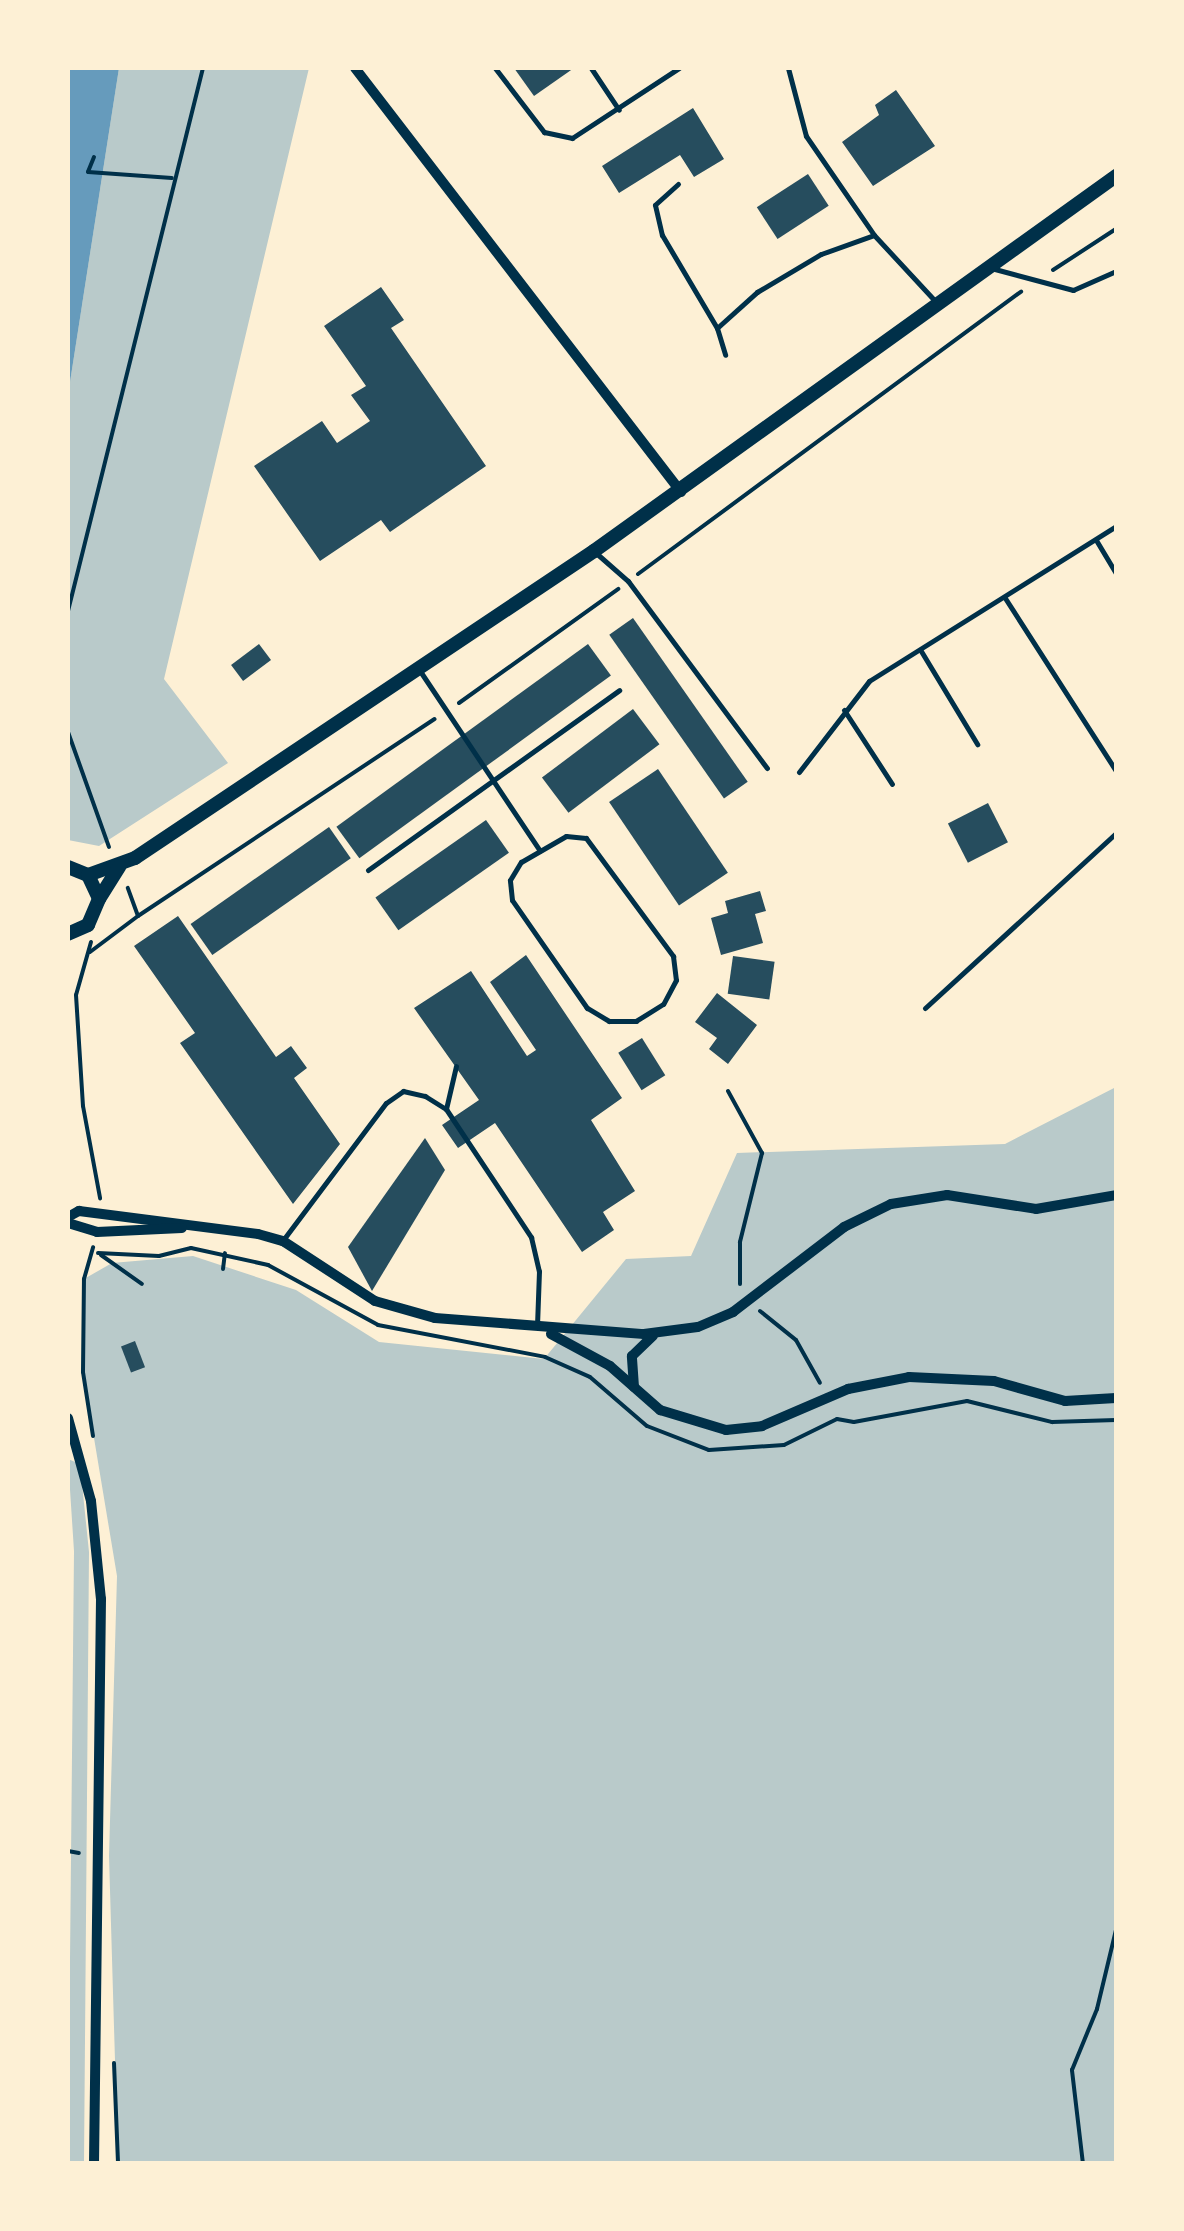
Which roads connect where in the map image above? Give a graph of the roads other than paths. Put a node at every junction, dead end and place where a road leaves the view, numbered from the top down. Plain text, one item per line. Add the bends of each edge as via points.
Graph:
1 (354, 68) edge
2 (495, 68) edge
3 (590, 68) edge
4 (678, 68) edge
5 (788, 68) edge
6 (619, 110) junction
7 (1116, 176) edge
8 (678, 184) dead end
9 (874, 235) junction
10 (987, 267) junction
11 (1116, 272) edge
12 (936, 302) junction
13 (718, 328) junction
14 (725, 355) dead end
15 (680, 492) junction
16 (1116, 526) edge
17 (1096, 540) junction
18 (594, 551) junction
19 (1116, 573) edge
20 (1005, 598) junction
21 (921, 651) junction
22 (417, 666) junction
23 (620, 690) dead end
24 (844, 710) junction
25 (976, 744) dead end
26 (767, 768) dead end
27 (1116, 771) edge
28 (799, 772) dead end
29 (490, 781) junction
30 (892, 784) dead end
31 (1116, 834) edge
32 (540, 852) junction
33 (120, 866) junction
34 (68, 867) edge
35 (368, 870) dead end
36 (88, 875) junction
37 (99, 899) junction
38 (68, 934) edge
39 (925, 1008) dead end
40 (456, 1066) dead end
41 (446, 1109) junction
42 (1116, 1195) edge
43 (68, 1220) edge
44 (193, 1226) junction
45 (282, 1241) junction
46 (541, 1330) junction
47 (664, 1333) junction
48 (636, 1390) junction
49 (1116, 1398) edge
50 (68, 1418) edge
51 (94, 2164) edge

1 - 15 street
2 - 6 lane via 544,132 572,138
3 - 6 lane
4 - 6 lane
5 - 9 lane via 806,136
7 - 10 street
8 - 13 lane via 655,205 662,235
9 - 12 lane
9 - 13 lane via 821,254 756,292
10 - 11 lane via 1073,290
10 - 12 street
12 - 15 street
13 - 14 lane
15 - 18 street
16 - 17 lane
17 - 19 lane
17 - 20 lane
18 - 22 street
18 - 26 lane via 628,582
20 - 21 lane
20 - 27 lane
21 - 24 lane via 869,681
21 - 25 lane
22 - 29 lane
22 - 33 street
23 - 29 lane
24 - 28 lane
24 - 30 lane
29 - 32 lane
29 - 35 lane
31 - 39 lane
32 - 32 lane via 566,836 586,838 673,956 676,980 663,1004 636,1021 609,1021 587,1008 512,900 510,880 521,862
33 - 36 street
33 - 37 street
34 - 36 street
36 - 37 street
37 - 38 street via 88,926
40 - 41 lane
41 - 45 lane via 403,1091 386,1102
41 - 46 lane via 531,1238
42 - 47 street via 1036,1209 947,1195 902,1200 844,1227 748,1302 698,1327
43 - 44 street via 97,1232
43 - 44 street via 79,1211
44 - 45 street
45 - 46 street via 358,1292 400,1310
46 - 47 street
46 - 48 street via 590,1353
47 - 48 street via 634,1351 630,1372
48 - 49 street via 677,1420 726,1430 762,1426 870,1383 954,1376 1065,1401
50 - 51 street via 91,1501 101,1599

